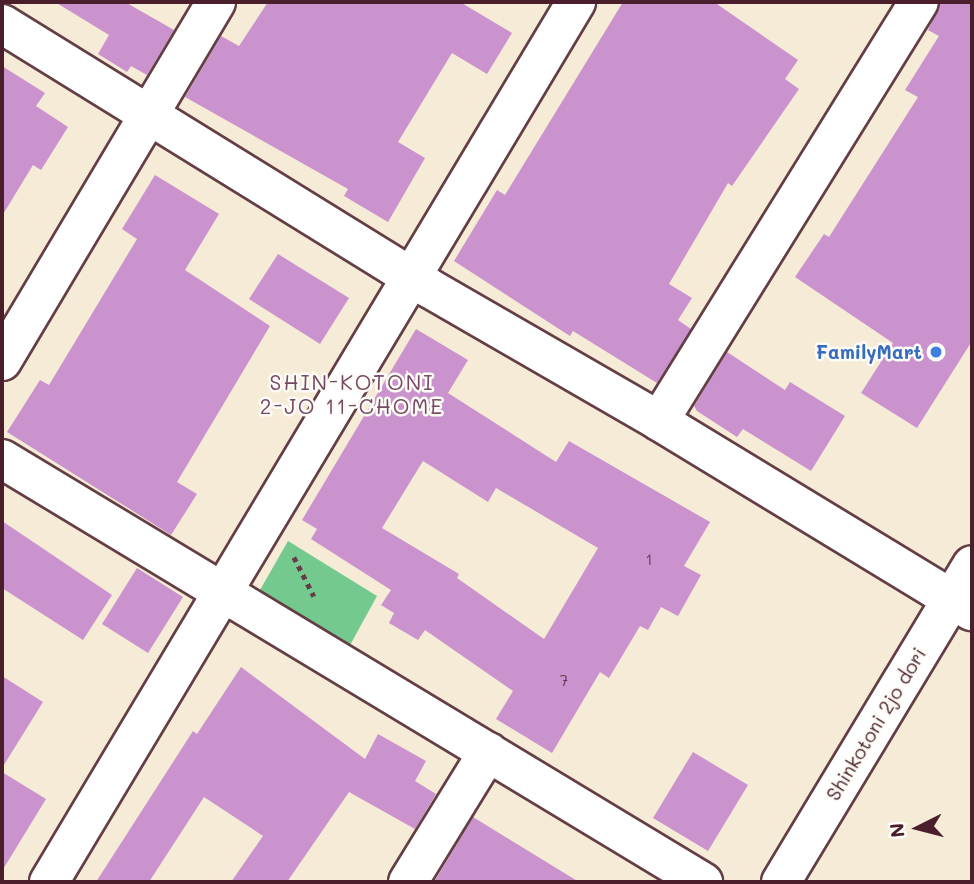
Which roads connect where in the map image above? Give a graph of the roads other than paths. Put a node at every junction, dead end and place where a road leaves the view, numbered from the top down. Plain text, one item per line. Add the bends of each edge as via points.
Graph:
1 (216, 2) edge
2 (576, 2) edge
3 (919, 2) edge
4 (2, 24) edge
5 (148, 117) junction
6 (409, 276) junction
7 (2, 361) edge
8 (659, 421) junction
9 (2, 459) edge
10 (972, 565) edge
11 (225, 590) junction
12 (962, 605) edge
13 (488, 752) junction
14 (50, 882) edge
15 (408, 882) edge
16 (703, 882) edge
17 (781, 882) edge

1 - 5 street
2 - 6 street
3 - 8 street
4 - 5 street
5 - 6 street
5 - 7 street
6 - 8 street
6 - 11 street
8 - 12 street
9 - 11 street
10 - 12 street, Shinkotoni 2jo dori
11 - 13 street
11 - 14 street
12 - 17 street, Shinkotoni 2jo dori
13 - 15 street
13 - 16 street

